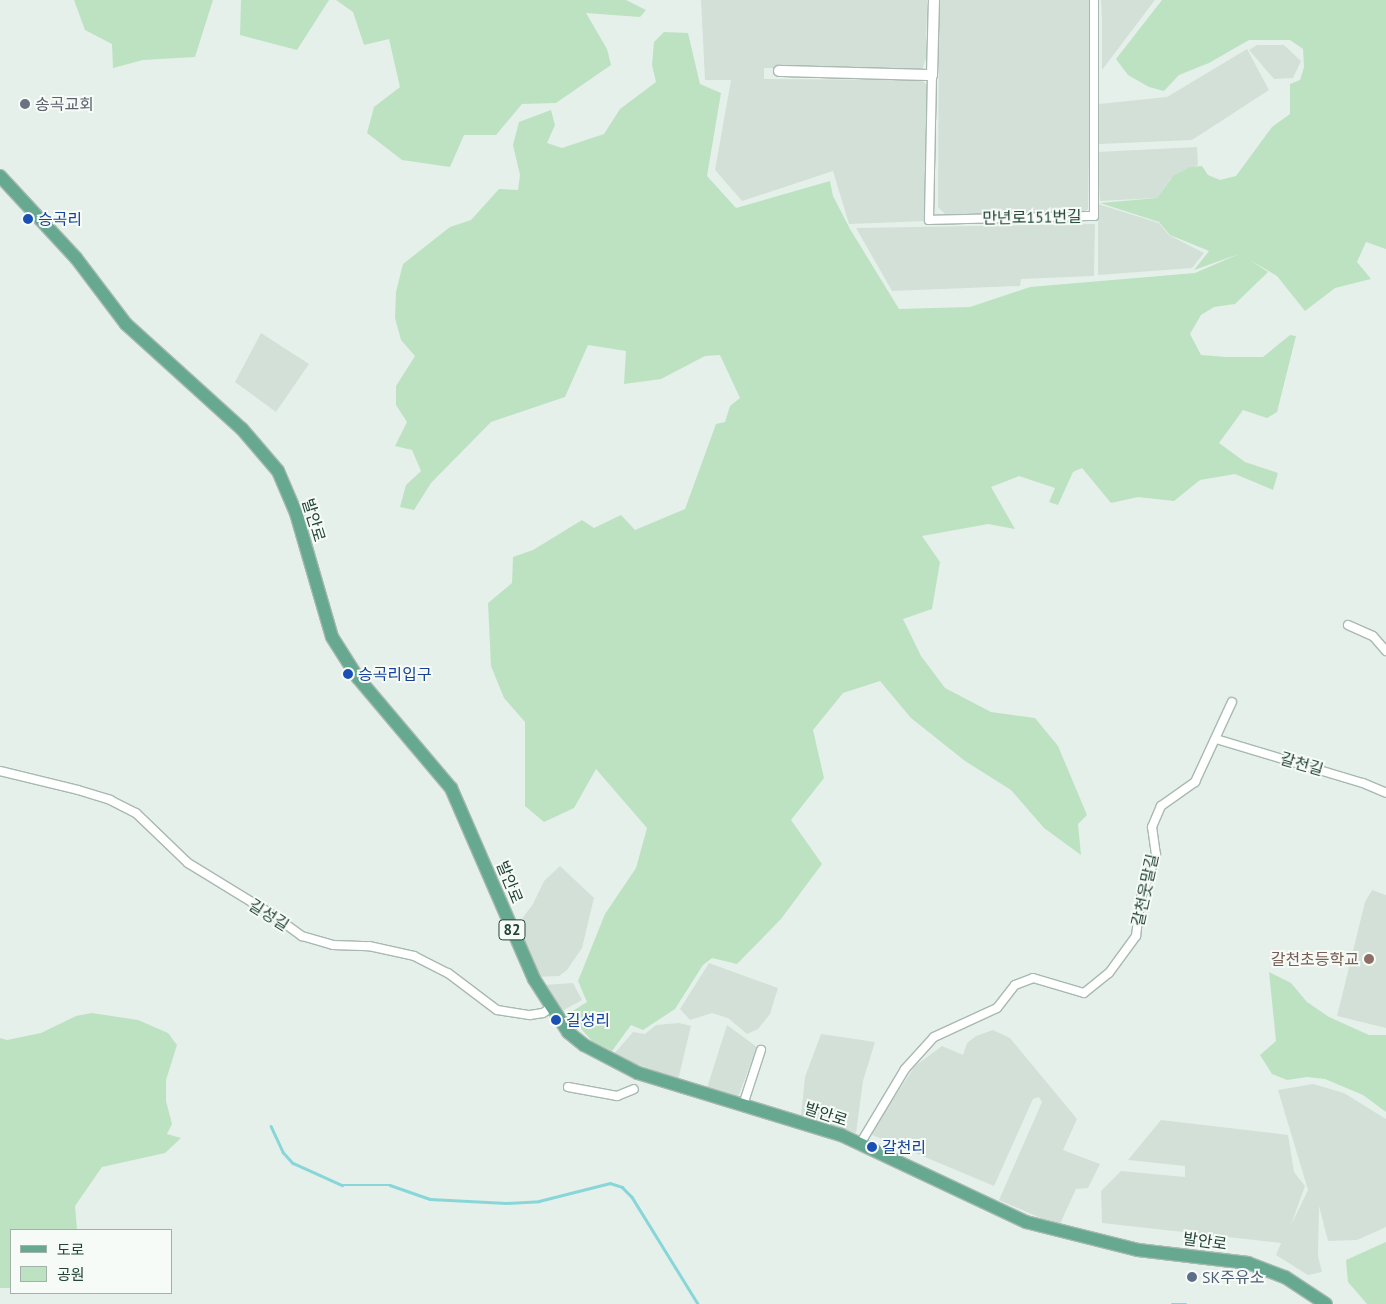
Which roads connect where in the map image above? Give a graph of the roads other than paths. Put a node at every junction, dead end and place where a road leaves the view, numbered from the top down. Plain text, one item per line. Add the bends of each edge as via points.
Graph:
1 (934, 0) edge
2 (1094, 0) edge
3 (779, 71) dead end
4 (932, 75) junction
5 (0, 176) edge
6 (1348, 625) dead end
7 (1386, 651) edge
8 (1232, 702) dead end
9 (1216, 739) junction
10 (0, 771) edge
11 (1386, 793) edge
12 (553, 1006) junction
13 (761, 1050) dead end
14 (568, 1087) dead end
15 (634, 1089) dead end
16 (743, 1105) junction
17 (860, 1144) junction
18 (1326, 1304) edge

1 - 4 street, 만년로151번길
2 - 4 street, 만년로151번길 via 1094,216 929,220
3 - 4 street
5 - 12 main road, 발안로 / 82 via 76,258 126,324 242,429 278,471 296,513 332,637 358,678 451,788 534,979
6 - 7 street via 1374,636
8 - 9 street, 갈천웃말길
9 - 11 street, 갈천길 via 1363,783
9 - 17 street, 갈천웃말길 via 1195,782 1161,806 1152,827 1156,855 1141,898 1136,936 1109,973 1084,993 1033,978 1015,985 997,1008 934,1037 905,1069
10 - 12 street, 길성길 via 94,795 136,813 188,863 302,936 334,945 369,946 414,956 448,972 497,1010 530,1014 543,1013
12 - 16 main road, 발안로 / 82 via 568,1032 584,1045 638,1073
13 - 16 street
14 - 15 street via 617,1096
16 - 17 main road, 발안로 / 82
17 - 18 main road, 발안로 / 82 via 1026,1222 1138,1250 1248,1263 1285,1277

